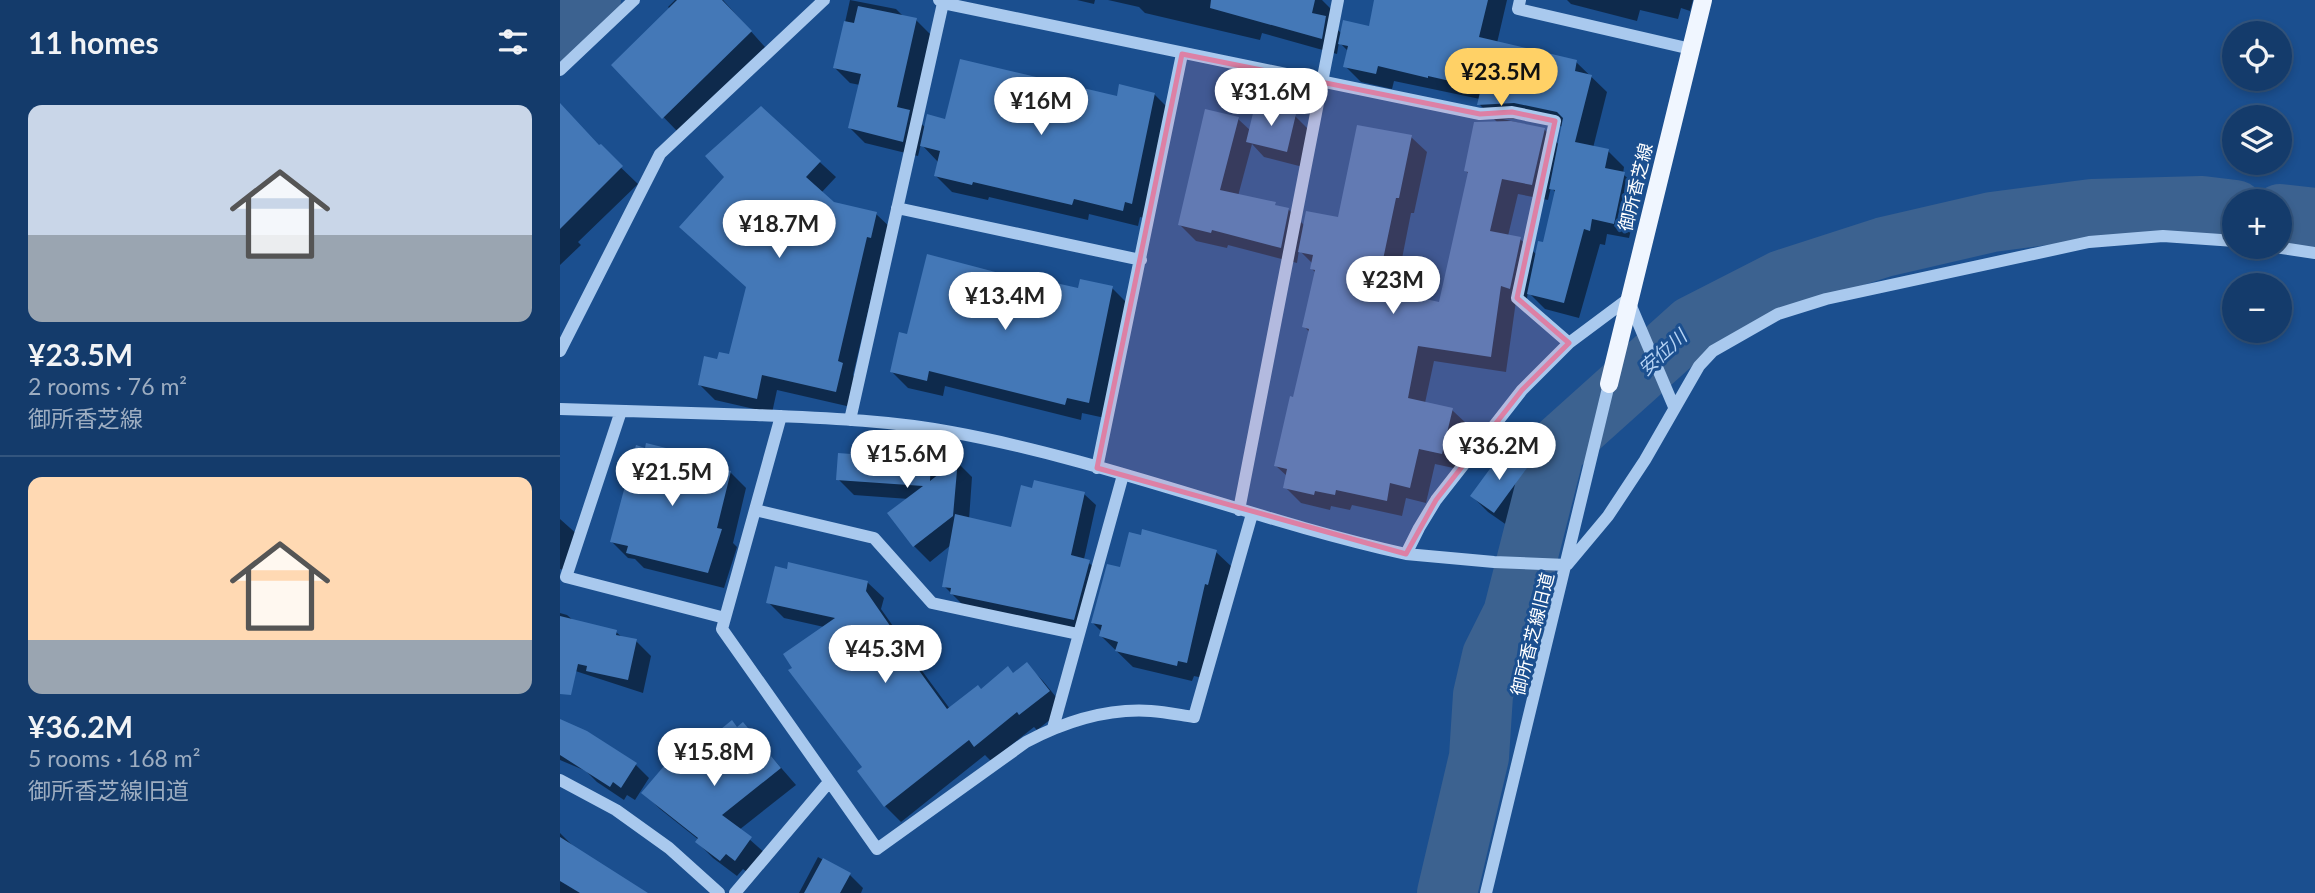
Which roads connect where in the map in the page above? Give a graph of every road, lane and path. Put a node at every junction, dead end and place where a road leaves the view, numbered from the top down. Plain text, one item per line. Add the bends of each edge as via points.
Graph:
1 (634, 0) edge
2 (824, 0) edge
3 (1338, 0) edge
4 (1520, 0) edge
5 (1703, 0) edge
6 (941, 1) edge
7 (1691, 50) junction
8 (1182, 54) junction
9 (560, 70) edge
10 (1322, 79) junction
11 (897, 208) junction
12 (2222, 240) edge
13 (2292, 250) edge
14 (2315, 253) edge
15 (1141, 260) junction
16 (1629, 299) junction
17 (1569, 343) junction
18 (560, 351) edge
19 (1609, 384) joint
20 (1674, 407) junction
21 (560, 408) edge
22 (621, 411) junction
23 (781, 416) junction
24 (850, 420) junction
25 (1097, 468) junction
26 (1123, 475) junction
27 (755, 510) junction
28 (1246, 512) junction
29 (1406, 554) junction
30 (1567, 565) junction
31 (725, 618) junction
32 (1079, 634) junction
33 (1053, 728) junction
34 (560, 780) edge
35 (830, 782) junction
36 (719, 893) edge
37 (736, 893) edge
38 (1486, 893) edge

1 - 9 street
2 - 18 street via 660,155
3 - 10 street
4 - 7 street via 1518,9
5 - 7 main road, 御所香芝線
6 - 8 street
6 - 11 street
7 - 16 main road, 御所香芝線
8 - 10 street
8 - 15 street
10 - 17 street via 1480,114 1512,112 1555,121 1517,298
10 - 28 street
11 - 15 street
11 - 24 street
12 - 20 street via 2163,236 2090,242 1814,303 1778,314 1713,351
13 - 14 street
15 - 25 street
16 - 17 street
16 - 19 main road, 御所香芝線
16 - 20 street
17 - 29 street via 1522,390 1436,499
19 - 30 street, 御所香芝線旧道
20 - 30 street via 1608,516
21 - 22 street
22 - 23 street
22 - 31 street via 566,577
23 - 24 street
23 - 27 street
24 - 25 street via 951,432
25 - 26 street
26 - 28 street
26 - 32 street
27 - 31 street
27 - 32 street via 874,538 932,603
28 - 29 street
28 - 33 street via 1194,717 1151,711 1106,713
29 - 30 street
30 - 38 street, 御所香芝線旧道
31 - 35 street via 722,629
32 - 33 street
33 - 35 street via 1026,742 877,849
34 - 36 street via 616,810
35 - 37 street

